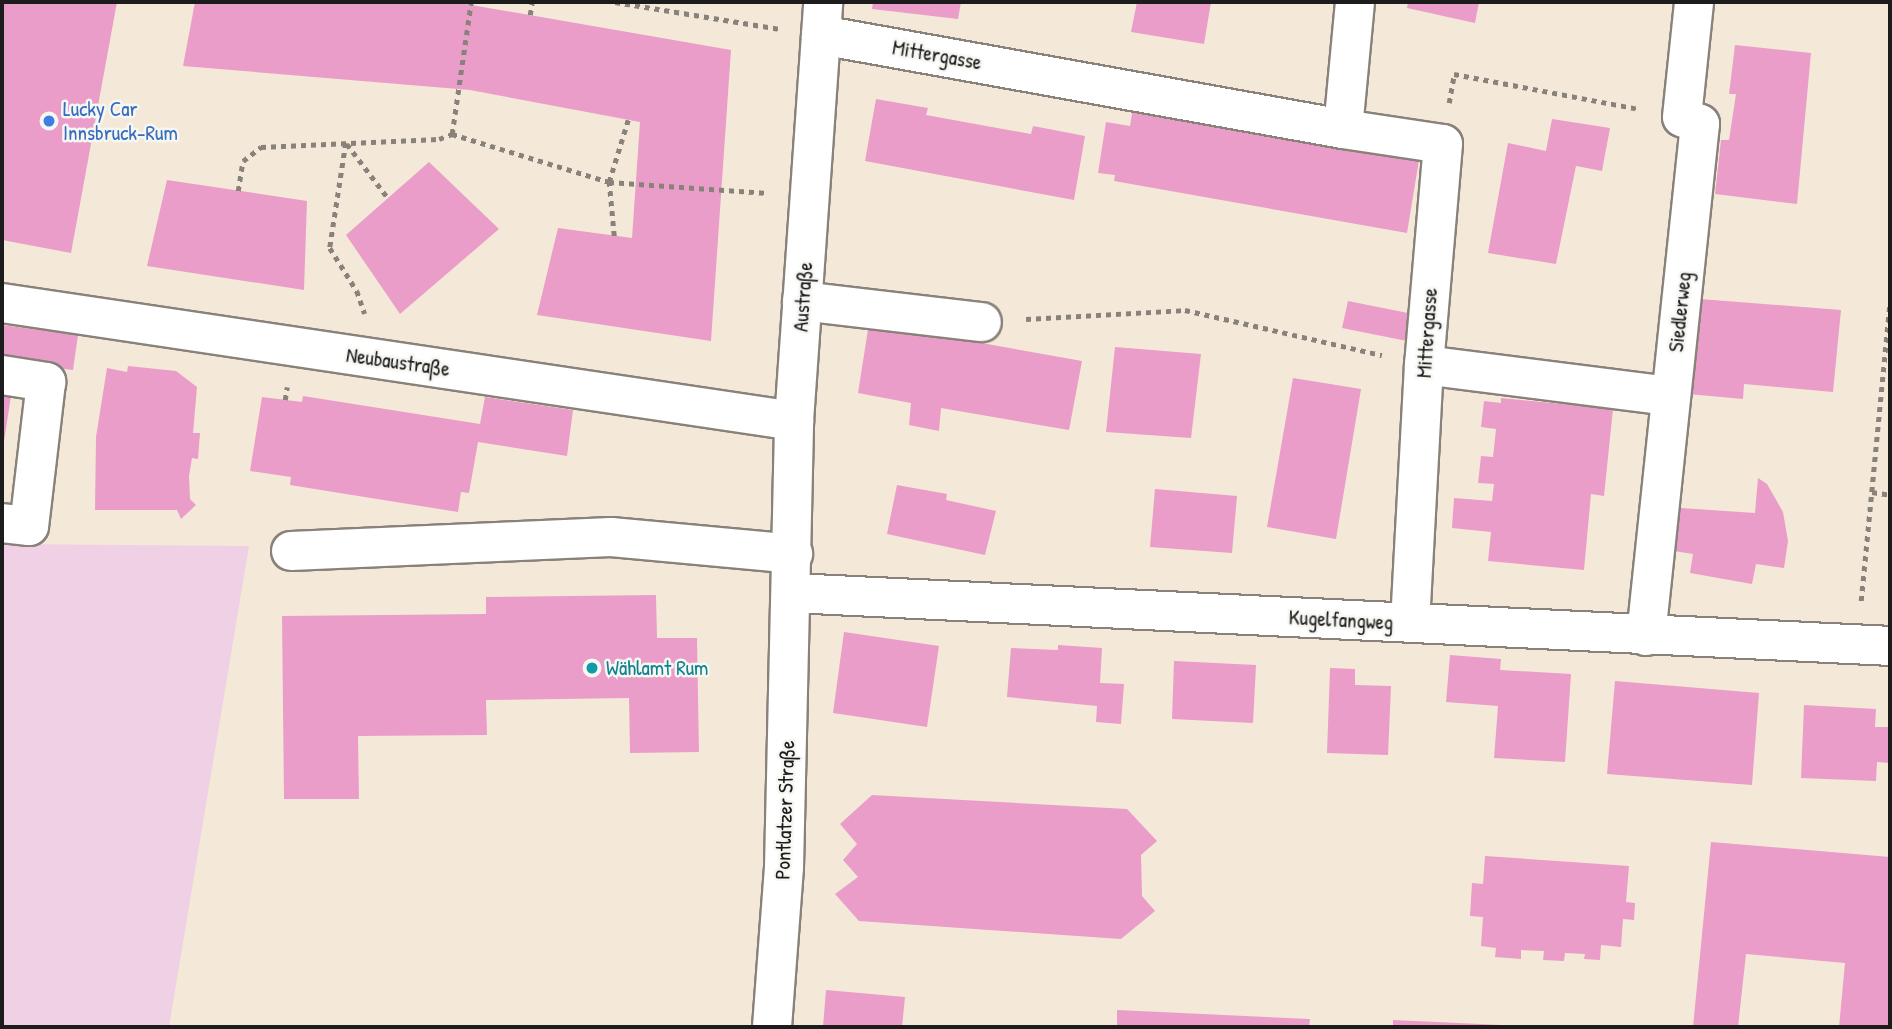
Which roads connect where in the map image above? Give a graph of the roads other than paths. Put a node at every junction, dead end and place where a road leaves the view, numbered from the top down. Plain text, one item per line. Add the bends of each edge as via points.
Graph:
1 (1355, 2) edge
2 (1694, 2) edge
3 (822, 18) edge
4 (1343, 129) junction
5 (802, 301) junction
6 (2, 303) edge
7 (982, 321) road end
8 (1424, 365) junction
9 (2, 375) edge
10 (1671, 396) junction
11 (794, 421) junction
12 (2, 523) edge
13 (291, 551) dead end
14 (793, 554) junction
15 (792, 593) junction
16 (1410, 623) junction
17 (1646, 636) junction
18 (1874, 645) edge
19 (772, 1027) edge

1 - 4 street
2 - 10 street, Siedlerweg via 1682,117 1700,124
3 - 4 street, Mittergasse
3 - 5 street, Austraße
4 - 8 street, Mittergasse via 1443,144
5 - 7 street
5 - 11 street, Austraße
6 - 11 street, Neubaustraße
8 - 10 street
8 - 16 street, Mittergasse
9 - 12 street via 46,382 29,526
10 - 17 street, Siedlerweg
11 - 14 street, Austraße
13 - 14 street via 611,537
14 - 15 street, Austraße
15 - 16 street, Kugelfangweg
15 - 19 street, Pontlatzer Straße via 784,867
16 - 17 street, Kugelfangweg
17 - 18 street, Kugelfangweg

